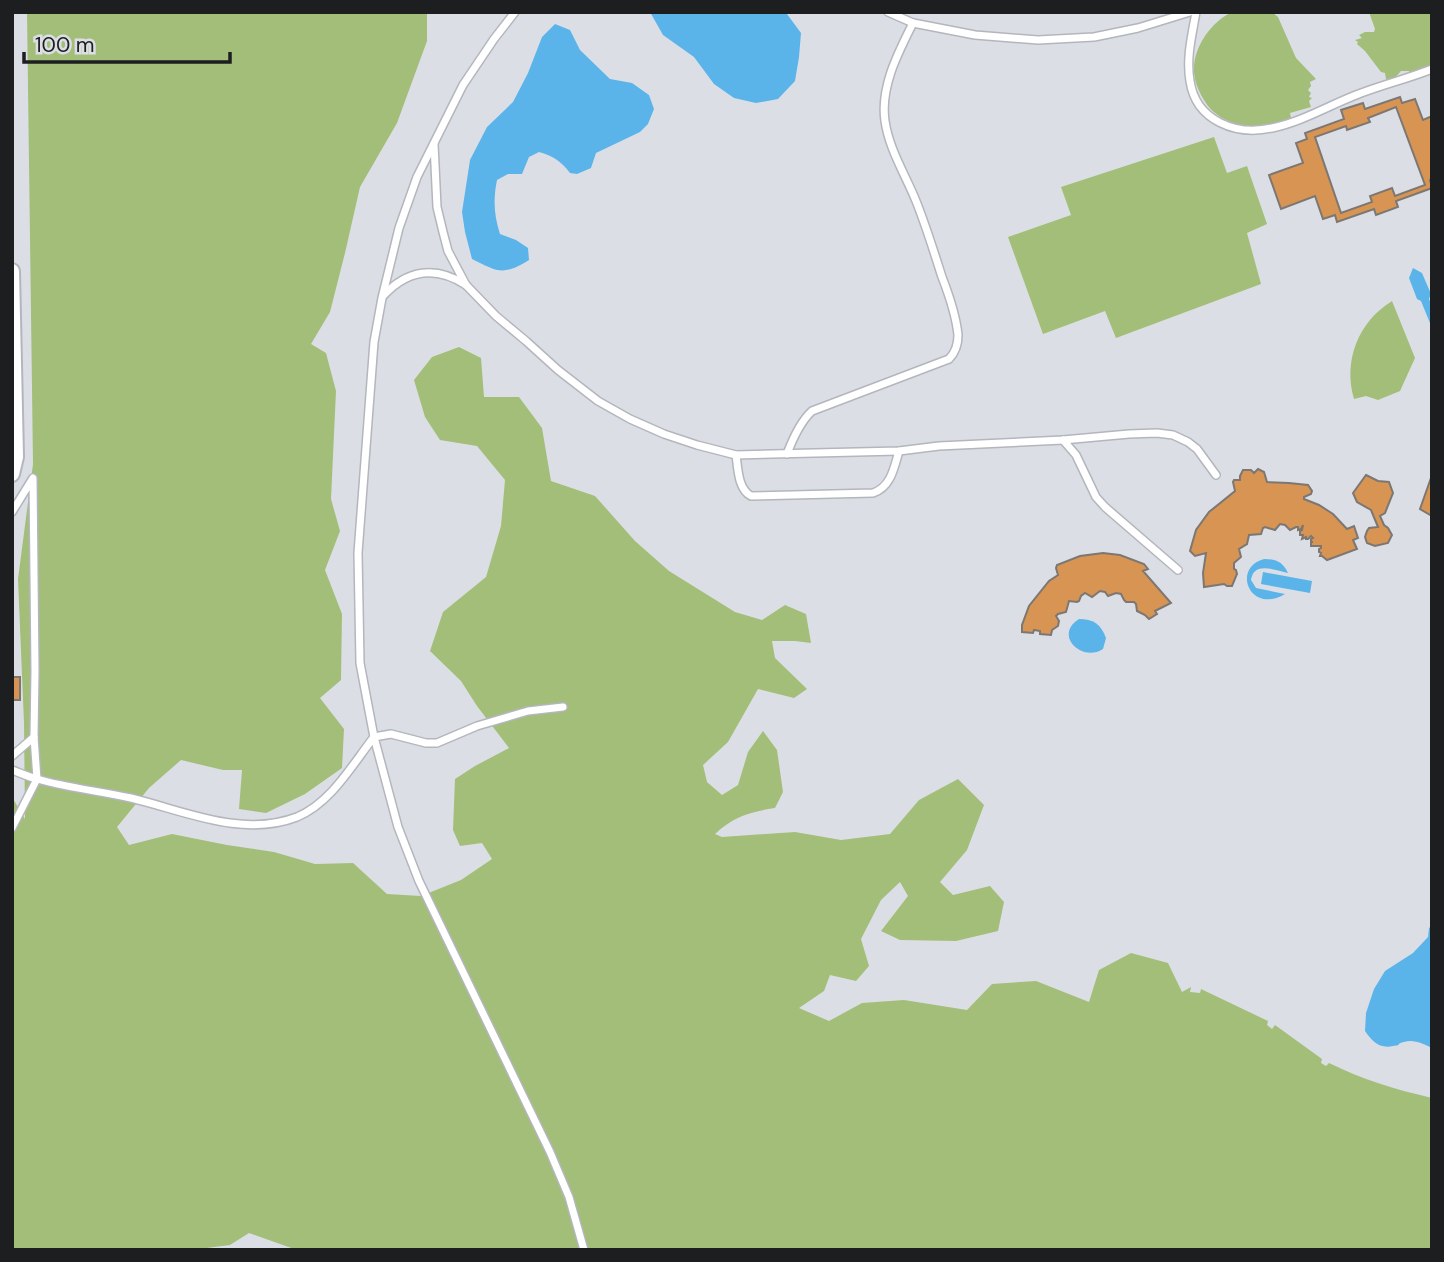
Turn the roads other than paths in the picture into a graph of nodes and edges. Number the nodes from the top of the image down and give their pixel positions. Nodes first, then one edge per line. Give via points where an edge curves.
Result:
1 (514, 12) edge
2 (888, 12) edge
3 (1190, 12) edge
4 (1196, 12) edge
5 (913, 23) junction
6 (1432, 69) edge
7 (434, 144) junction
8 (12, 271) edge
9 (466, 285) junction
10 (382, 298) junction
11 (1063, 440) junction
12 (899, 451) junction
13 (787, 454) junction
14 (736, 455) junction
15 (12, 474) edge
16 (1216, 475) dead end
17 (12, 512) edge
18 (1178, 570) dead end
19 (563, 707) dead end
20 (34, 737) junction
21 (373, 737) junction
22 (12, 756) edge
23 (12, 770) edge
24 (37, 779) junction
25 (13, 822) edge
26 (584, 1250) edge

1 - 7 lane via 463,85
2 - 5 lane
3 - 5 lane via 1094,37 1038,40 975,35
4 - 6 lane via 1190,85 1206,113 1232,128 1272,128
5 - 13 lane via 890,79 884,118 950,300 957,348 949,359 812,411
7 - 9 lane via 437,207 449,251
7 - 10 lane via 399,228
8 - 15 street via 16,457
9 - 10 lane via 439,273 416,274 398,282
9 - 14 lane via 598,401 664,434
10 - 21 lane via 374,342 358,553 360,663
11 - 12 lane
11 - 16 lane via 1129,433 1173,435 1197,449
11 - 18 lane via 1105,507
12 - 13 lane
12 - 14 lane via 892,474 877,492 805,495 748,495
13 - 14 lane
17 - 20 lane via 33,478
19 - 21 lane via 528,711 437,743 391,734
20 - 22 lane
20 - 24 lane
21 - 24 lane via 334,790 317,805 299,816 268,824 226,824
21 - 26 lane via 398,827 419,881 550,1152
23 - 24 lane
24 - 25 lane

